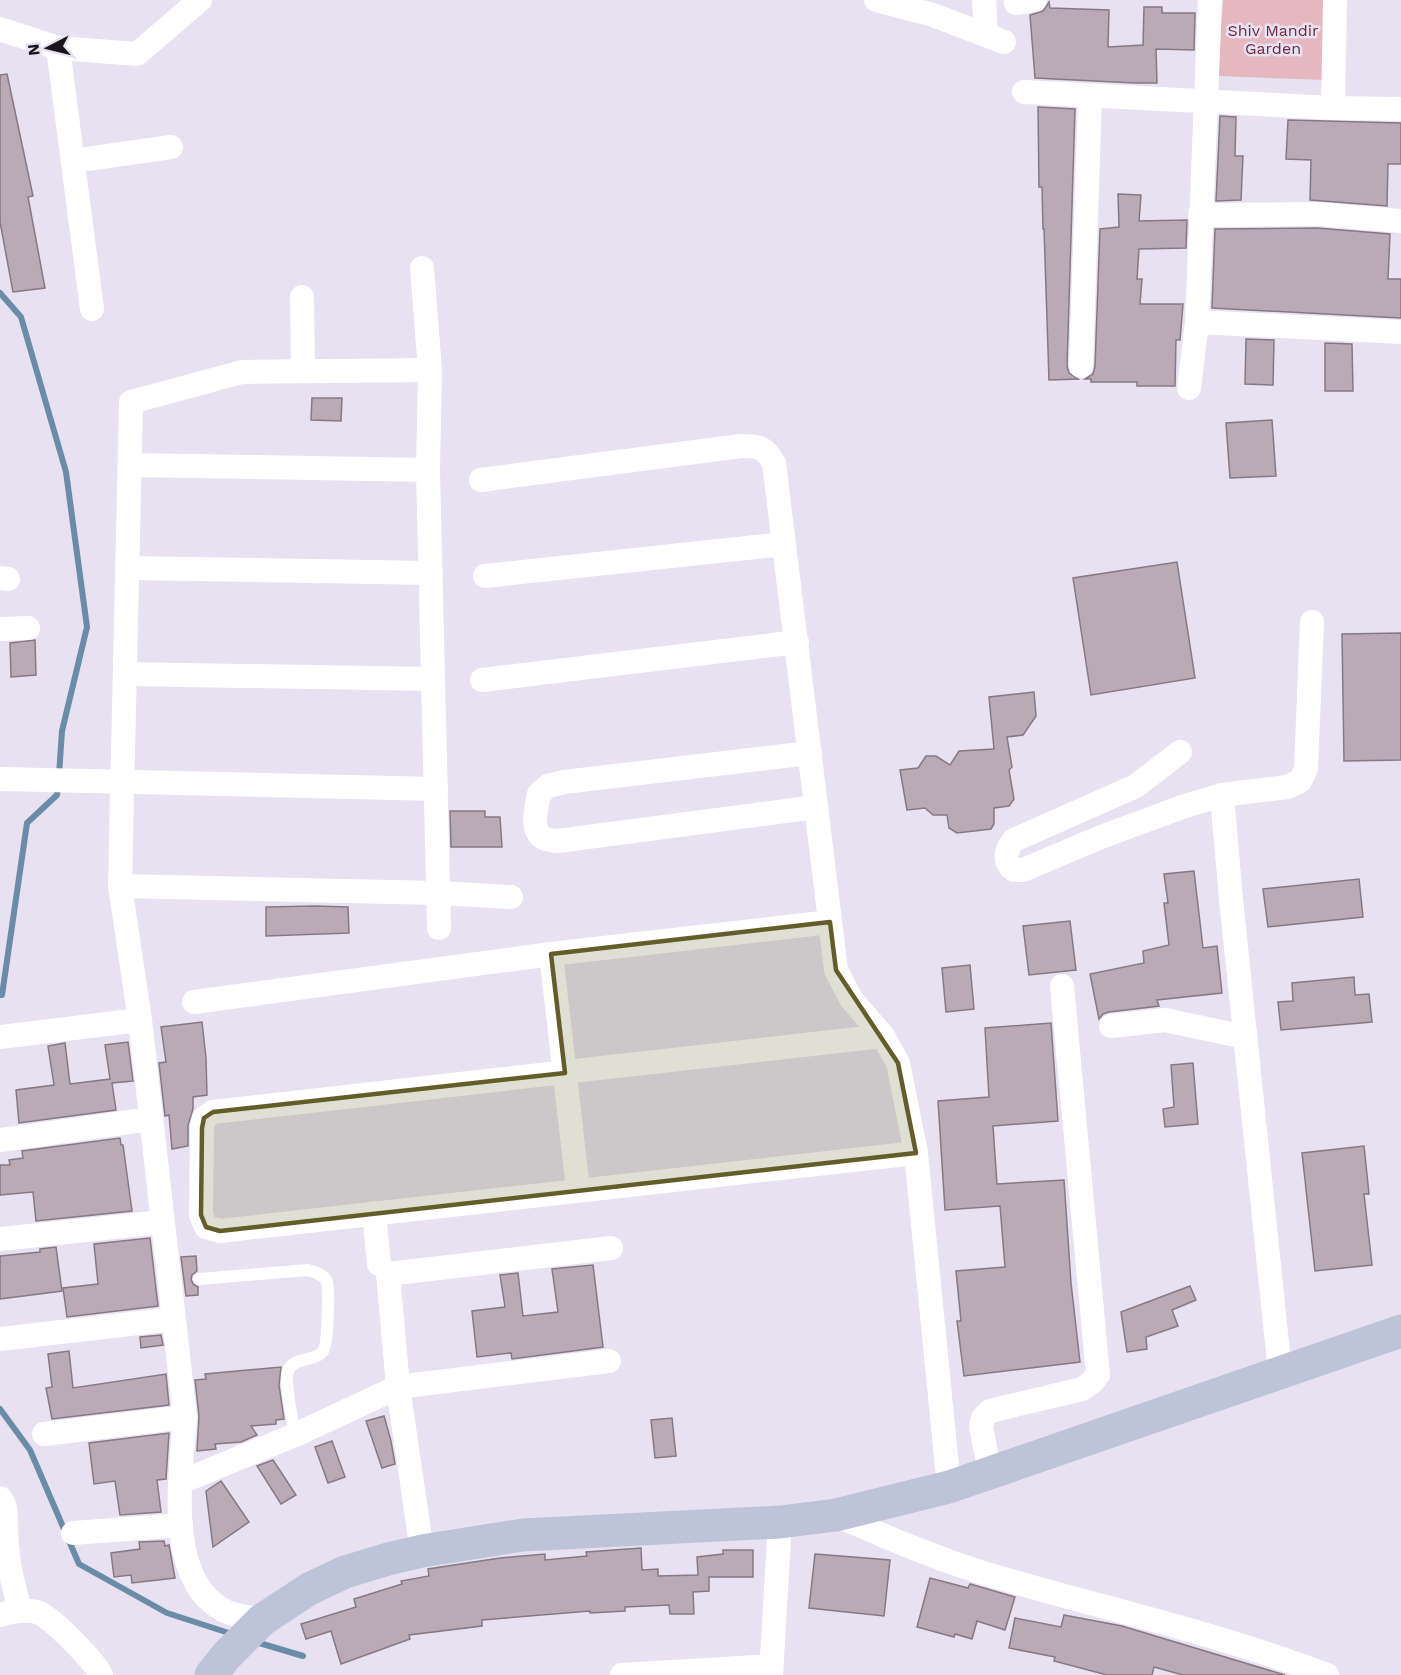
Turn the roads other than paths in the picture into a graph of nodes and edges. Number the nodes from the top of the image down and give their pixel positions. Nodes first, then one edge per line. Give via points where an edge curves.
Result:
1 (200, 0) edge
2 (876, 0) edge
3 (984, 0) edge
4 (1210, 0) edge
5 (1335, 0) edge
6 (0, 29) edge
7 (58, 48) junction
8 (1024, 92) dead end
9 (1090, 97) junction
10 (1205, 102) junction
11 (1333, 108) junction
12 (1401, 110) edge
13 (171, 147) dead end
14 (73, 161) junction
15 (1200, 215) junction
16 (1401, 221) edge
17 (422, 268) dead end
18 (302, 297) dead end
19 (92, 309) dead end
20 (1197, 322) junction
21 (1401, 332) edge
22 (1081, 366) dead end
23 (430, 370) junction
24 (303, 371) junction
25 (1189, 388) dead end
26 (130, 465) junction
27 (428, 470) junction
28 (481, 480) dead end
29 (784, 544) junction
30 (127, 568) junction
31 (431, 573) junction
32 (485, 576) dead end
33 (1312, 622) dead end
34 (28, 628) dead end
35 (0, 629) edge
36 (796, 642) junction
37 (125, 674) junction
38 (433, 679) junction
39 (482, 680) dead end
40 (1180, 752) dead end
41 (810, 753) junction
42 (0, 779) edge
43 (122, 783) junction
44 (436, 789) junction
45 (1222, 795) junction
46 (816, 807) junction
47 (120, 886) junction
48 (438, 893) junction
49 (511, 897) dead end
50 (830, 922) junction
51 (439, 928) dead end
52 (551, 954) junction
53 (1062, 986) dead end
54 (194, 1002) dead end
55 (140, 1020) junction
56 (1111, 1026) dead end
57 (884, 1036) junction
58 (0, 1037) edge
59 (1245, 1037) junction
60 (565, 1072) junction
61 (151, 1119) junction
62 (0, 1140) edge
63 (916, 1153) junction
64 (578, 1189) junction
65 (374, 1213) junction
66 (162, 1222) junction
67 (0, 1239) edge
68 (611, 1248) dead end
69 (379, 1264) dead end
70 (199, 1279) dead end
71 (173, 1318) junction
72 (1401, 1331) edge
73 (0, 1339) edge
74 (609, 1361) dead end
75 (1280, 1372) junction
76 (398, 1387) junction
77 (185, 1417) junction
78 (44, 1434) dead end
79 (295, 1435) junction
80 (990, 1473) junction
81 (181, 1482) junction
82 (949, 1487) junction
83 (0, 1498) edge
84 (836, 1515) junction
85 (780, 1522) junction
86 (181, 1525) junction
87 (73, 1533) dead end
88 (422, 1551) junction
89 (10, 1612) edge
90 (257, 1626) junction
91 (219, 1665) edge
92 (771, 1671) edge
93 (101, 1675) edge
94 (622, 1675) edge
95 (1328, 1675) edge

1 - 7 street via 137,54
2 - 3 street via 933,15 995,38
4 - 10 street
5 - 11 street
6 - 7 street
7 - 14 street
8 - 9 street
9 - 10 street
9 - 22 street
10 - 11 street
10 - 15 street
11 - 12 street
13 - 14 street
14 - 19 street
15 - 16 street via 1318,214
15 - 20 street
17 - 23 street
18 - 24 street
20 - 21 street
20 - 25 street
23 - 24 street
23 - 27 street
24 - 26 street via 242,372 131,402
26 - 27 street
26 - 30 street
27 - 31 street
28 - 29 street via 755,446 767,451 774,463
29 - 32 street
29 - 36 street
30 - 31 street
30 - 37 street
31 - 38 street
33 - 45 street via 1306,769 1300,781 1287,787
34 - 35 street
36 - 39 street
36 - 41 street
37 - 38 street
37 - 43 street
38 - 44 street
40 - 45 street via 1136,786 1014,840 1007,848 1008,866 1023,870 1101,837
41 - 46 street
41 - 46 street via 548,786 539,794 536,824 542,837 556,841
42 - 43 street
43 - 44 street
43 - 47 street
44 - 48 street
45 - 59 street
46 - 50 street
47 - 48 street
47 - 55 street
48 - 49 street
48 - 51 street
50 - 52 street
50 - 57 street via 836,970 851,999
52 - 54 street
52 - 60 street
53 - 80 street via 1098,1374 1082,1389 990,1411 981,1427
55 - 58 street
55 - 61 street
56 - 59 street via 1165,1020
57 - 60 street
57 - 63 street via 898,1063
59 - 75 street
60 - 64 street
60 - 65 street via 213,1112 204,1118 201,1215 206,1227 220,1231
61 - 62 street
61 - 66 street
63 - 64 street
63 - 82 street
64 - 65 street
65 - 69 street
66 - 67 street
66 - 71 street
68 - 76 street via 388,1274
70 - 79 lane via 308,1270 327,1281 324,1350 316,1358 292,1364 288,1370
71 - 73 street
71 - 77 street
72 - 75 street
74 - 76 street
75 - 80 street
76 - 79 street
76 - 88 street
77 - 78 street
77 - 81 street
79 - 81 street
80 - 82 street
81 - 86 street
82 - 84 street
83 - 89 street via 6,1512
84 - 85 street
84 - 95 street via 987,1574 1202,1634
85 - 88 street via 524,1535
85 - 92 street
86 - 87 street
86 - 90 street via 185,1562 199,1590 223,1610
88 - 90 street via 345,1572 309,1589
89 - 93 street via 40,1613 81,1648
90 - 91 street
92 - 94 street

